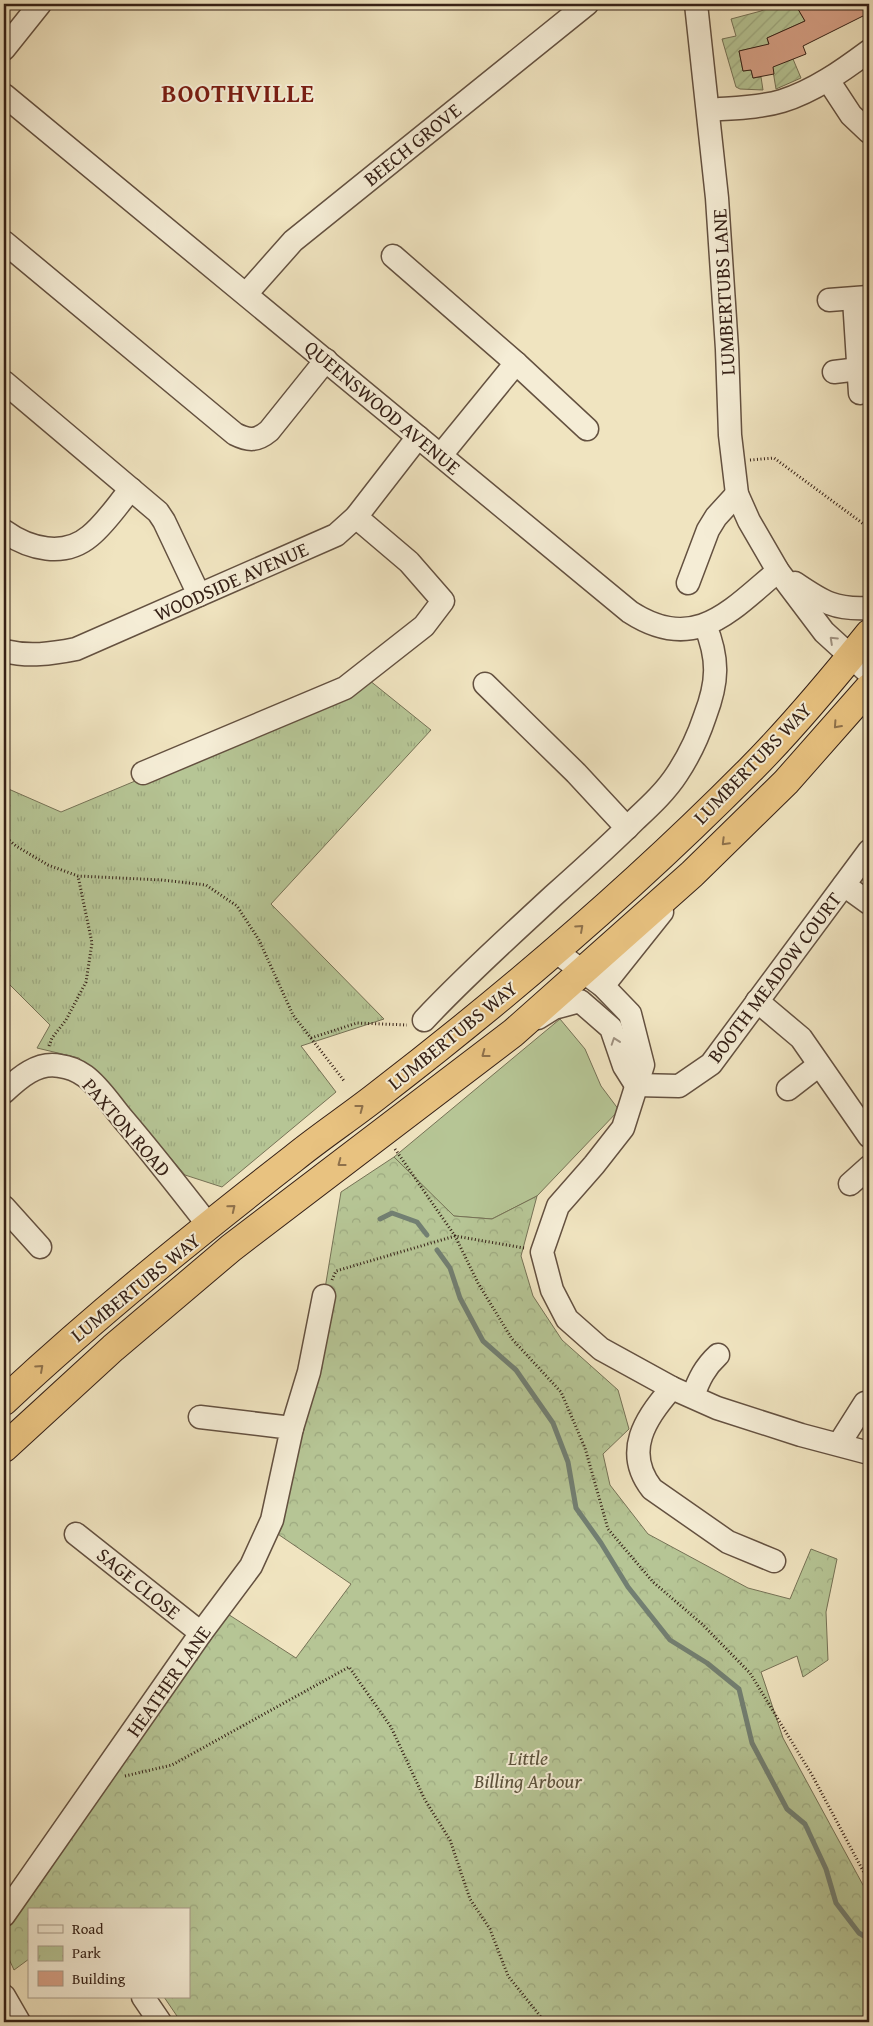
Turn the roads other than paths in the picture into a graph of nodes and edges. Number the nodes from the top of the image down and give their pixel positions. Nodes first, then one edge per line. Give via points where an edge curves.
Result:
1 (40, 4) edge
2 (588, 4) edge
3 (696, 4) edge
4 (4, 49) edge
5 (869, 51) edge
6 (828, 80) junction
7 (4, 95) edge
8 (708, 110) junction
9 (869, 132) edge
10 (4, 242) edge
11 (393, 256) dead end
12 (246, 294) junction
13 (862, 298) edge
14 (829, 300) dead end
15 (326, 360) junction
16 (516, 363) junction
17 (859, 369) junction
18 (834, 372) dead end
19 (4, 382) edge
20 (860, 392) dead end
21 (587, 429) dead end
22 (418, 437) junction
23 (441, 455) junction
24 (131, 489) junction
25 (737, 494) junction
26 (356, 517) junction
27 (4, 531) edge
28 (778, 571) junction
29 (688, 583) dead end
30 (199, 595) junction
31 (869, 608) edge
32 (704, 625) junction
33 (869, 634) edge
34 (4, 651) edge
35 (860, 665) edge
36 (485, 684) dead end
37 (869, 688) edge
38 (143, 772) dead end
39 (627, 828) junction
40 (869, 851) edge
41 (844, 885) junction
42 (869, 903) edge
43 (555, 951) junction
44 (594, 978) junction
45 (757, 1001) junction
46 (424, 1020) road end
47 (513, 1033) junction
48 (819, 1064) junction
49 (7, 1084) edge
50 (636, 1085) junction
51 (788, 1089) dead end
52 (869, 1136) edge
53 (869, 1167) edge
54 (850, 1184) dead end
55 (4, 1207) edge
56 (210, 1226) junction
57 (40, 1247) dead end
58 (324, 1296) road end
59 (718, 1355) dead end
60 (682, 1392) junction
61 (4, 1401) edge
62 (865, 1403) dead end
63 (200, 1417) dead end
64 (292, 1428) junction
65 (839, 1444) junction
66 (4, 1448) edge
67 (869, 1453) edge
68 (76, 1534) dead end
69 (774, 1560) dead end
70 (201, 1633) junction
71 (4, 1915) edge
72 (4, 1996) edge
73 (144, 1998) edge
74 (19, 2022) edge
75 (160, 2022) edge

1 - 4 street
2 - 12 street, BEECH GROVE via 293,240
3 - 8 street, LUMBERTUBS LANE
5 - 6 street
6 - 8 street via 780,102
6 - 9 street via 852,115
7 - 12 street, QUEENSWOOD AVENUE
8 - 25 street, LUMBERTUBS LANE via 722,263 732,462
10 - 15 street via 245,439 261,438 269,432
11 - 16 street
12 - 15 street, QUEENSWOOD AVENUE
13 - 14 street
13 - 17 street
15 - 22 street, QUEENSWOOD AVENUE
16 - 21 street
16 - 23 street
17 - 18 street
17 - 20 street
19 - 24 street
22 - 23 street, QUEENSWOOD AVENUE
22 - 26 street, WOODSIDE AVENUE
23 - 32 street, QUEENSWOOD AVENUE via 630,612 669,629
24 - 27 street via 90,536 66,548 42,549
24 - 30 street via 164,521
25 - 28 street, LUMBERTUBS LANE via 748,521
25 - 29 street via 708,530
26 - 30 street, WOODSIDE AVENUE via 336,535
26 - 38 street via 409,562 443,601 424,626 345,688
28 - 31 street via 821,601 847,609
28 - 32 street, QUEENSWOOD AVENUE via 728,613
35 -> 28 street, LUMBERTUBS LANE via 824,632
30 - 34 street, WOODSIDE AVENUE via 76,649 46,655
32 - 39 street, LUMBERTUBS WAY via 712,641 716,672 714,690 700,730 677,775 661,796
33 - 35 highway, LUMBERTUBS WAY
43 -> 35 highway, LUMBERTUBS WAY via 669,849
36 - 39 street
37 -> 44 highway, LUMBERTUBS WAY via 786,782 692,874
39 - 46 street, LUMBERTUBS WAY via 461,980
40 - 41 street, BOOTH MEADOW COURT
41 - 42 street
41 - 45 street, BOOTH MEADOW COURT
43 - 44 street
56 -> 43 highway, LUMBERTUBS WAY
44 - 47 highway, LUMBERTUBS WAY
44 - 50 street via 630,1014 643,1065
45 - 48 street via 801,1038
45 - 50 street, BOOTH MEADOW COURT via 711,1064 679,1086
50 -> 47 street via 624,1066 611,1028 580,1001 554,1008
47 -> 66 highway, LUMBERTUBS WAY via 231,1248 113,1348
48 - 51 street
48 - 52 street
49 - 56 street, PAXTON ROAD via 43,1066 60,1066 85,1077
50 - 60 street via 623,1128 558,1206 542,1252 552,1290 567,1319 602,1349
53 - 54 street
55 - 57 street
61 -> 56 highway, LUMBERTUBS WAY via 78,1333
58 - 64 street, HEATHER LANE via 309,1372
59 - 60 street
60 - 65 street via 717,1408
60 - 69 street via 661,1401 643,1432 637,1461 644,1479 652,1489 728,1542
62 - 65 street
63 - 64 street
64 - 70 street, HEATHER LANE via 272,1520 251,1566
65 - 67 street
68 - 70 street, SAGE CLOSE
70 - 71 street, HEATHER LANE
72 - 74 street
73 - 75 street

